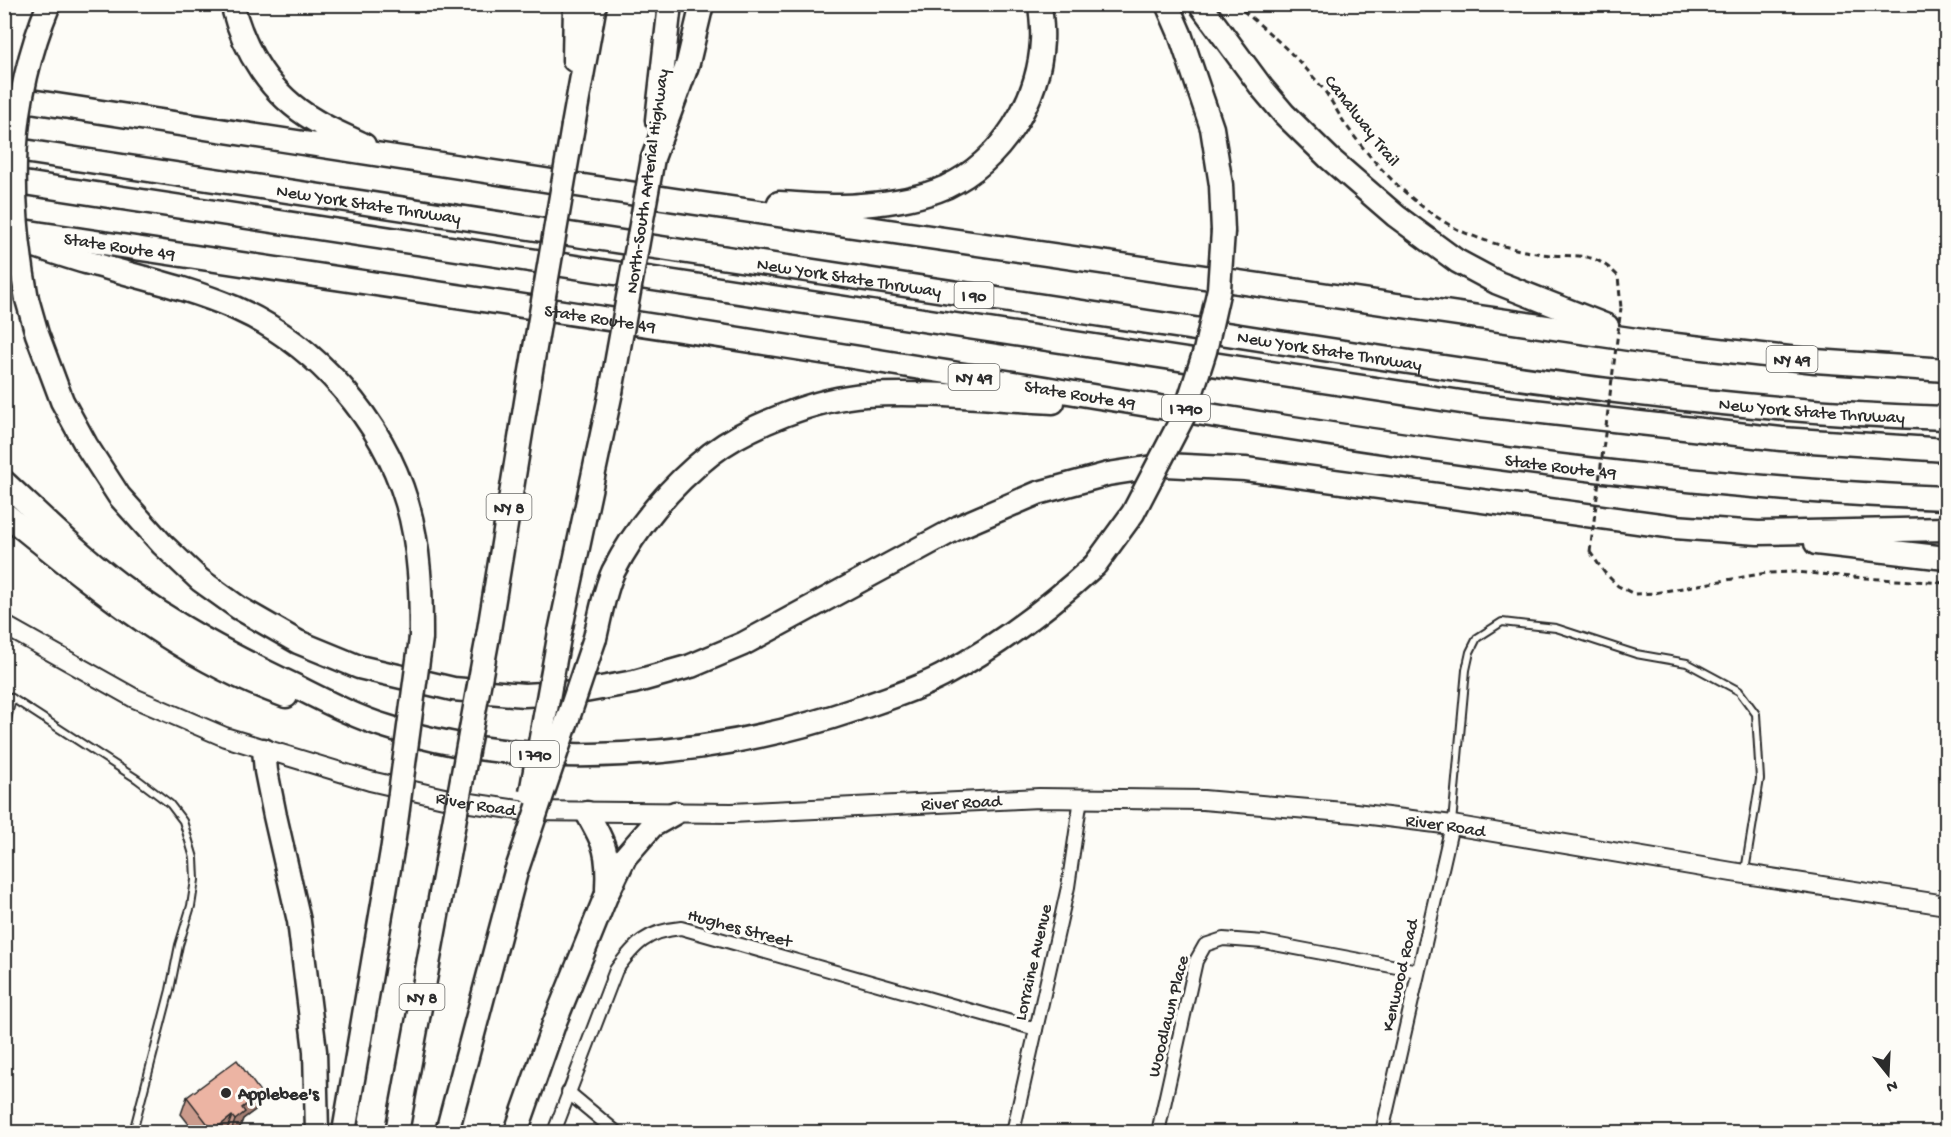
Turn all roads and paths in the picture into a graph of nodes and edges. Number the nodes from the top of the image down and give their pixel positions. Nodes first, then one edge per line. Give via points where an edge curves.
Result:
1 (49, 4) edge
2 (232, 4) edge
3 (574, 4) edge
4 (595, 4) edge
5 (670, 4) edge
6 (702, 4) edge
7 (1040, 4) edge
8 (1167, 4) edge
9 (1200, 4) edge
10 (1235, 4) edge
11 (4, 97) edge
12 (573, 126) junction
13 (4, 148) edge
14 (384, 156) junction
15 (653, 158) junction
16 (4, 180) edge
17 (675, 200) junction
18 (4, 228) edge
19 (4, 236) edge
20 (1650, 342) junction
21 (1943, 369) edge
22 (1147, 405) junction
23 (1947, 418) edge
24 (1947, 450) edge
25 (4, 482) edge
26 (1947, 498) edge
27 (4, 513) edge
28 (1947, 529) edge
29 (1758, 533) junction
30 (1947, 558) edge
31 (1947, 582) edge
32 (4, 625) edge
33 (4, 695) edge
34 (12, 698) junction
35 (386, 727) junction
36 (4, 733) edge
37 (264, 750) junction
38 (1081, 798) junction
39 (587, 813) junction
40 (675, 813) junction
41 (1452, 825) junction
42 (516, 872) junction
43 (1745, 874) junction
44 (606, 896) junction
45 (1947, 905) edge
46 (1418, 971) junction
47 (1036, 1029) junction
48 (568, 1092) junction
49 (133, 1132) edge
50 (317, 1132) edge
51 (344, 1132) edge
52 (397, 1132) edge
53 (447, 1132) edge
54 (516, 1132) edge
55 (554, 1132) edge
56 (616, 1132) edge
57 (1013, 1132) edge
58 (1158, 1132) edge
59 (1382, 1132) edge

1 - 29 highway, bridge via 24,85 14,161 17,248 27,299 62,401 119,496 200,580 298,642 359,667 453,689 524,695 579,692 634,682 691,666 743,644 959,526 1038,493 1108,474 1166,465 1245,469 1675,527
2 - 14 highway via 251,56 276,91 312,120
3 - 12 highway
4 - 12 highway, NY 8
5 - 15 highway, North-South Arterial Highway
6 - 15 highway via 688,63
7 - 17 highway via 1041,51 1019,119 1001,144 946,187 906,199 860,206
8 - 35 highway, I 790, bridge via 1212,128 1221,185 1219,289 1206,351 1185,413 1133,513 1095,565 1029,621 983,653 904,693 819,722 731,742 661,752 577,754 519,754 459,746
9 - 20 highway via 1284,114 1396,216 1457,261 1498,283
10 - 31 path, Canalway Trail, bridge via 1296,58 1380,168 1432,214 1490,242 1544,254 1596,259 1618,276 1621,308 1590,552 1618,586 1634,594 1654,593 1766,573 1796,572
11 - 14 highway, NY 49
12 - 52 highway, NY 8, bridge via 488,636
13 - 23 highway, New York State Thruway / I 90 via 1437,368 1747,406
14 - 17 highway, NY 49
15 - 42 highway, North-South Arterial Highway, bridge
16 - 24 highway, New York State Thruway / I 90 via 1481,405 1781,439
17 - 20 highway, NY 49
18 - 22 highway, State Route 49 / NY 49
19 - 51 highway, bridge via 183,288 261,321 300,348 360,410 384,446 407,503 418,554 421,638 393,845
20 - 21 highway, NY 49 via 1815,361
22 - 26 highway, State Route 49 / NY 49 via 1432,450 1737,485
22 - 42 highway, bridge via 866,395 797,410 711,454 661,500 633,537 612,575 595,638
25 - 35 highway, I 790 via 119,584 193,634 324,701
27 - 35 highway via 137,619 191,653 253,684
28 - 29 highway
29 - 30 highway
32 - 37 main road, River Road via 135,698
33 - 34 lane
34 - 36 lane
34 - 49 lane via 170,804 183,821 194,858 191,906
37 - 39 main road, River Road via 457,801 525,811
37 - 50 highway via 299,921 315,1051
38 - 40 main road, River Road
38 - 41 main road, River Road via 1203,800
38 - 47 street, Lorraine Avenue via 1068,887
39 - 40 main road, River Road
39 - 44 highway via 603,840 608,866
40 - 44 highway via 652,826 625,857
41 - 43 main road, River Road
41 - 43 lane via 1466,670 1477,638 1502,622 1556,628 1635,654 1687,663 1739,691 1756,714 1760,779
41 - 46 street, Kenwood Road
42 - 53 highway
43 - 45 main road, River Road
44 - 54 highway
46 - 58 street, Woodlawn Place via 1264,942 1223,939 1205,945 1196,961
46 - 59 street, Kenwood Road
47 - 48 street, Hughes Street via 681,928 665,930 646,937 630,950 616,970
47 - 57 street, Lorraine Avenue
48 - 55 street, Hughes Street
48 - 56 street

